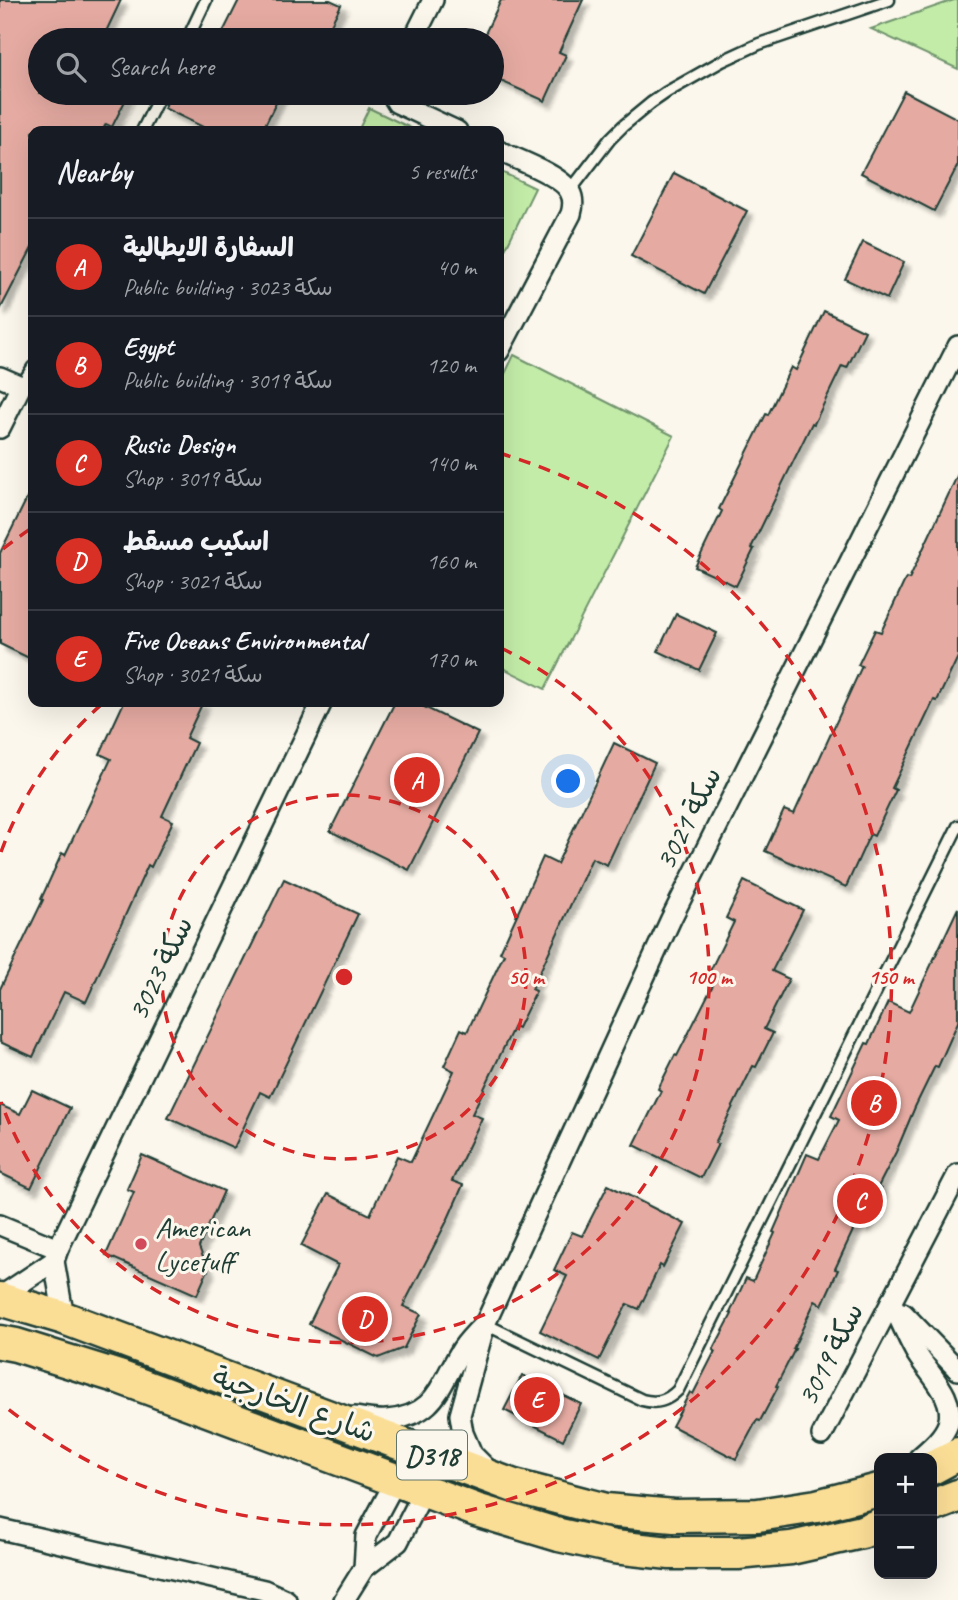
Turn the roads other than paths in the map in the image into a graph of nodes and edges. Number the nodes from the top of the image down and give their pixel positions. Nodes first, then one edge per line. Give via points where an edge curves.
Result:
1 (206, 0) edge
2 (433, 0) edge
3 (890, 0) edge
4 (193, 28) edge
5 (419, 28) edge
6 (155, 105) edge
7 (401, 105) edge
8 (144, 126) edge
9 (446, 126) edge
10 (504, 153) edge
11 (570, 191) junction
12 (504, 341) edge
13 (958, 346) edge
14 (28, 375) edge
15 (0, 377) edge
16 (21, 386) junction
17 (0, 428) edge
18 (319, 707) edge
19 (958, 825) edge
20 (958, 1174) edge
21 (951, 1206) edge
22 (0, 1225) edge
23 (56, 1255) junction
24 (0, 1298) edge
25 (891, 1301) junction
26 (64, 1318) junction
27 (485, 1324) junction
28 (0, 1342) edge
29 (958, 1370) edge
30 (320, 1415) junction
31 (822, 1435) dead end
32 (924, 1453) edge
33 (958, 1454) edge
34 (937, 1465) edge
35 (498, 1480) junction
36 (410, 1486) junction
37 (874, 1491) edge
38 (958, 1496) edge
39 (937, 1504) edge
40 (874, 1527) edge
41 (0, 1529) edge
42 (364, 1568) junction
43 (286, 1600) edge
44 (344, 1600) edge

1 - 4 lane
2 - 5 street
3 - 11 lane via 758,44 667,92 623,126
6 - 8 lane
7 - 9 street
10 - 11 street via 552,176
11 - 12 street via 571,214
13 - 27 street, سكة 3021 via 671,919
14 - 16 lane
15 - 16 street
16 - 17 street
18 - 23 street, سكة 3023
19 - 27 lane via 678,1390 658,1402 642,1399
20 - 21 street, سكة 3019
21 - 25 street, سكة 3019
22 - 23 street
23 - 24 street
23 - 26 street
24 - 26 main road, شارع الخارجية / D318
25 - 29 street, سكة 3019
25 - 31 street, سكة 3019
25 - 32 street, سكة 3019 via 950,1410 948,1425
26 - 30 main road, شارع الخارجية / D318
27 - 30 street, سكة 3021 via 464,1346 439,1393 412,1414 386,1420
27 - 35 street, سكة 3021 via 460,1415 472,1454
28 - 36 main road, شارع الخارجية / D318 via 119,1377
30 - 35 main road, شارع الخارجية / D318
33 - 34 main road
35 - 37 main road, شارع الخارجية / D318 via 606,1510 674,1516 758,1516
36 - 40 main road, شارع الخارجية / D318 via 559,1535 670,1553 790,1548
36 - 42 street via 366,1536
36 - 42 street via 398,1542
38 - 39 main road
41 - 43 street via 264,1590
42 - 44 street

